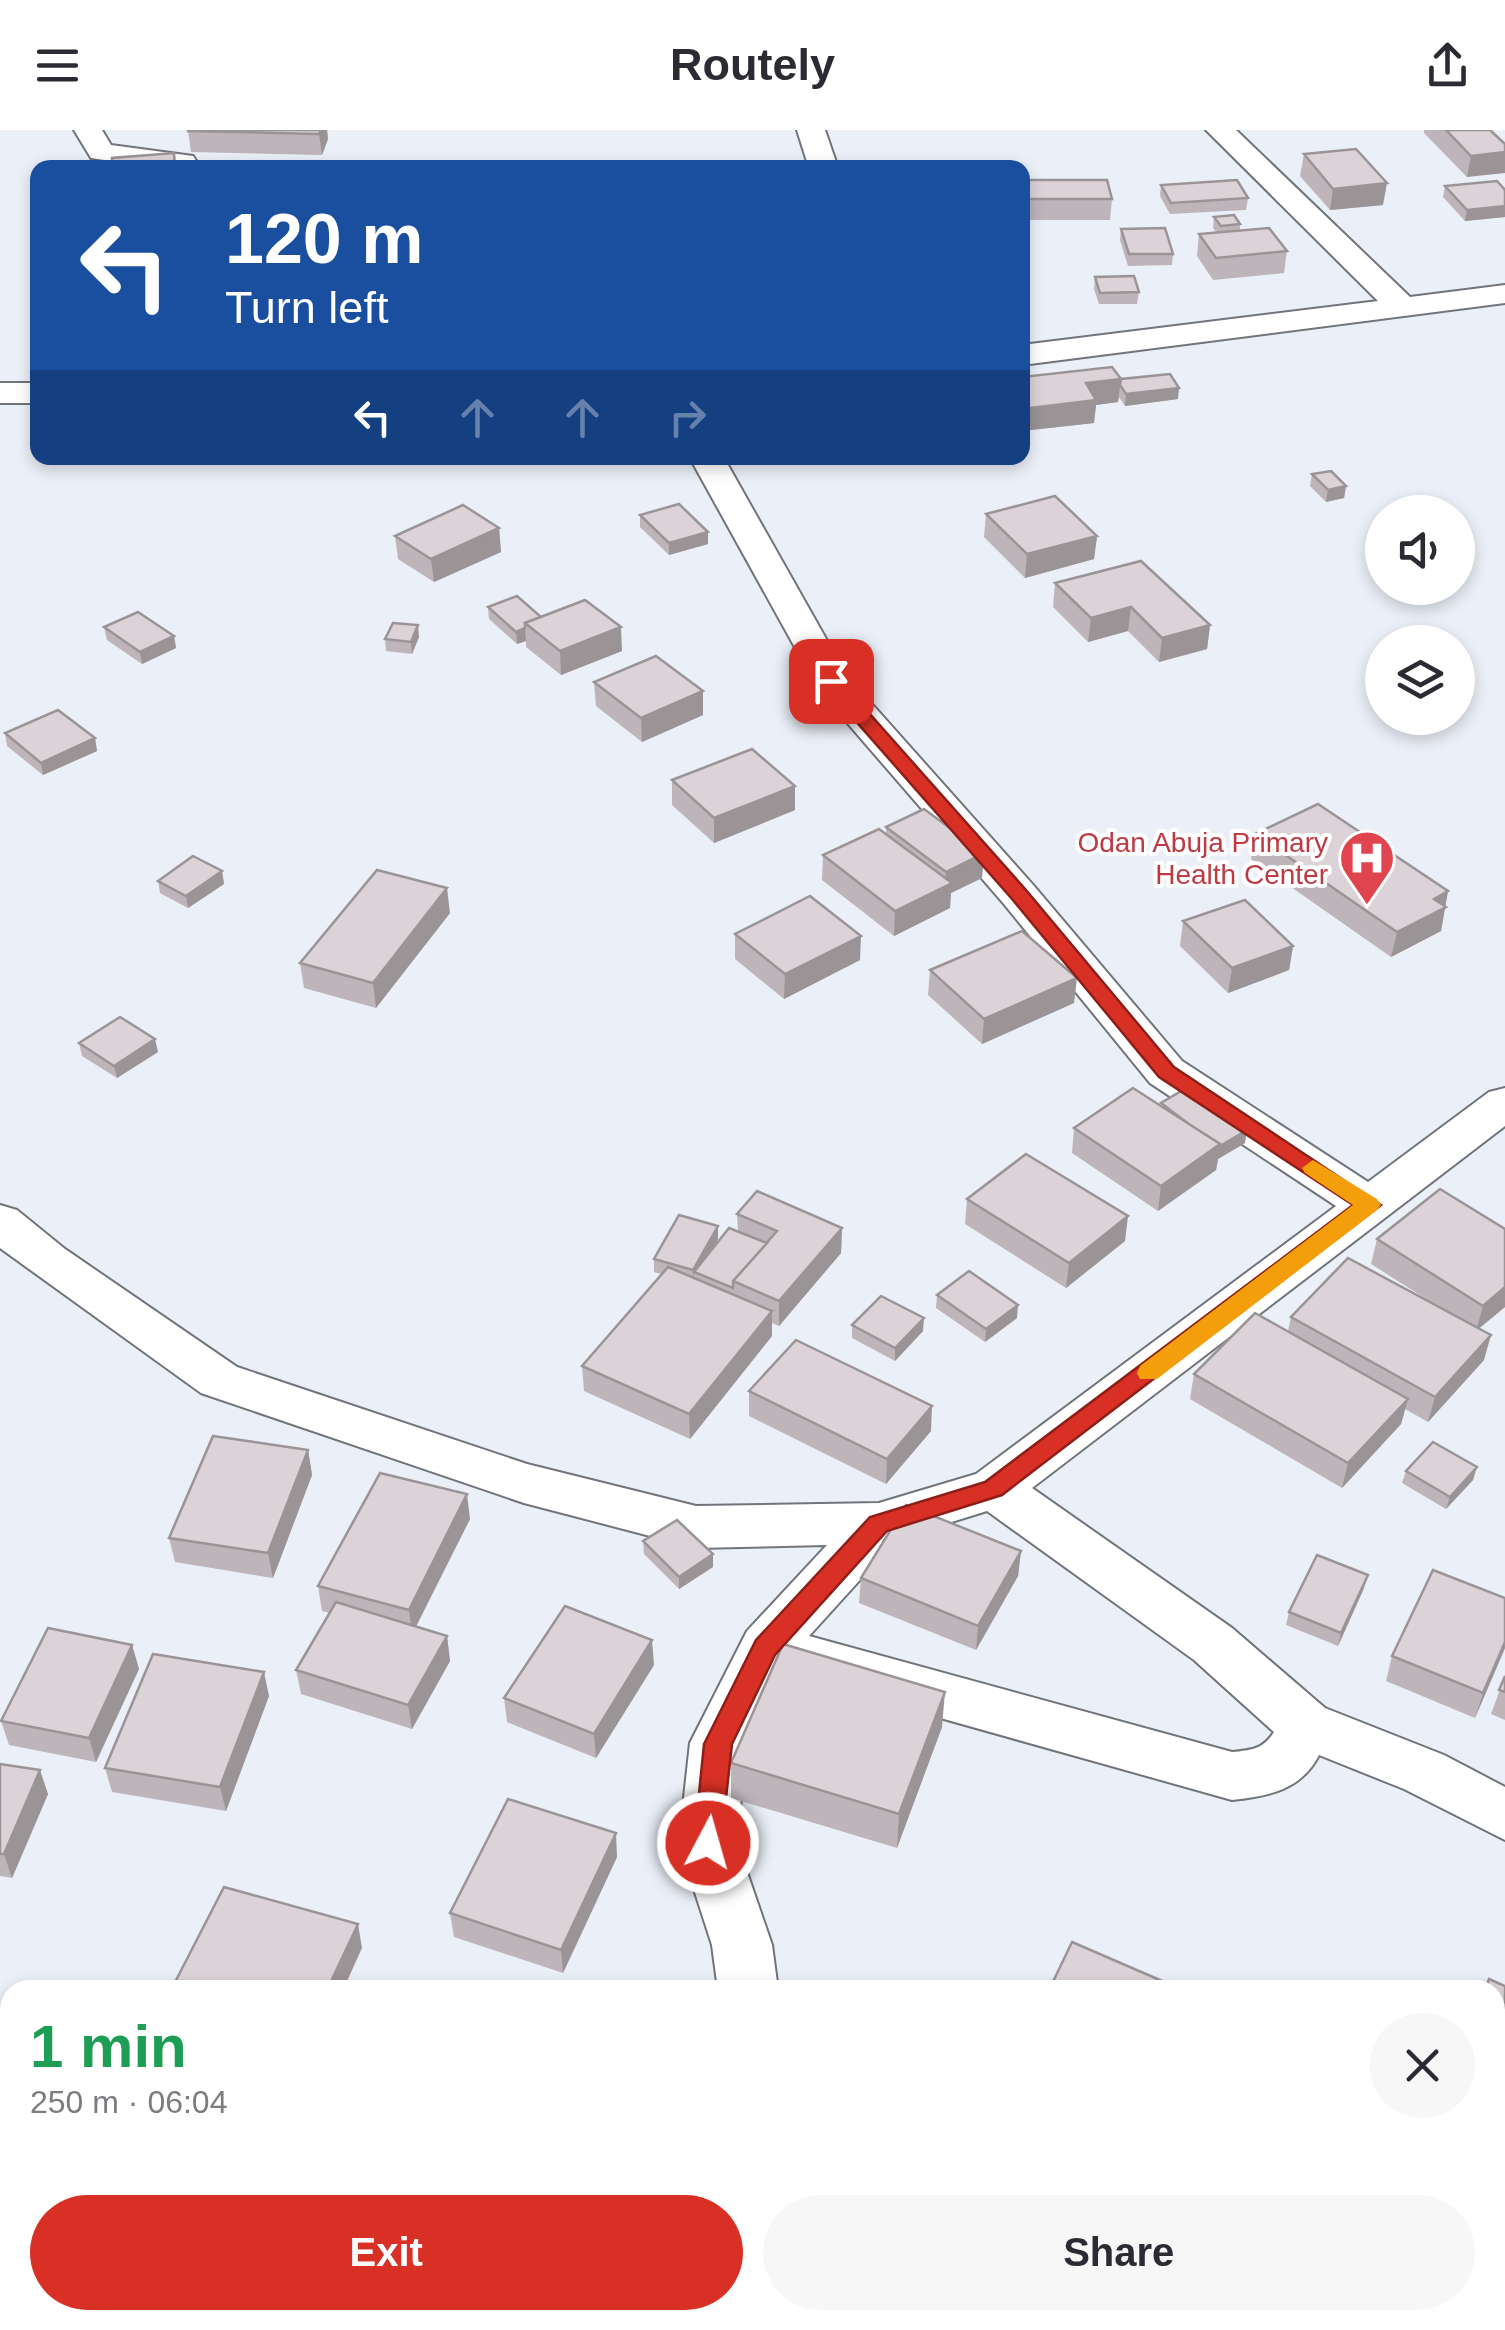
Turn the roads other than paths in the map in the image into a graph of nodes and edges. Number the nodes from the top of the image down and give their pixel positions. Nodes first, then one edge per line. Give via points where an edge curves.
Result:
1 (88, 130) edge
2 (810, 130) edge
3 (1220, 130) edge
4 (167, 160) edge
5 (821, 160) edge
6 (1505, 294) edge
7 (1465, 298) junction
8 (1402, 306) junction
9 (1505, 318) edge
10 (1030, 354) edge
11 (30, 392) edge
12 (0, 393) edge
13 (711, 465) edge
14 (1505, 1103) edge
15 (1380, 1197) junction
16 (1439, 1208) edge
17 (0, 1222) edge
18 (994, 1488) junction
19 (878, 1524) junction
20 (766, 1648) junction
21 (1306, 1725) junction
22 (1505, 1815) edge
23 (747, 1980) edge

1 - 4 street via 101,152
2 - 5 street
3 - 8 street
6 - 7 street
7 - 8 street
7 - 9 street
8 - 10 street
11 - 12 street
13 - 15 street via 831,681 1166,1072
14 - 15 street
15 - 16 street
15 - 18 street
17 - 19 street via 219,1380 524,1483 696,1528
18 - 19 street
18 - 21 street via 1213,1644
19 - 20 street
20 - 21 street via 1232,1776 1269,1772 1291,1760
20 - 23 street via 718,1744 708,1843 742,1945
21 - 22 street via 1424,1772

